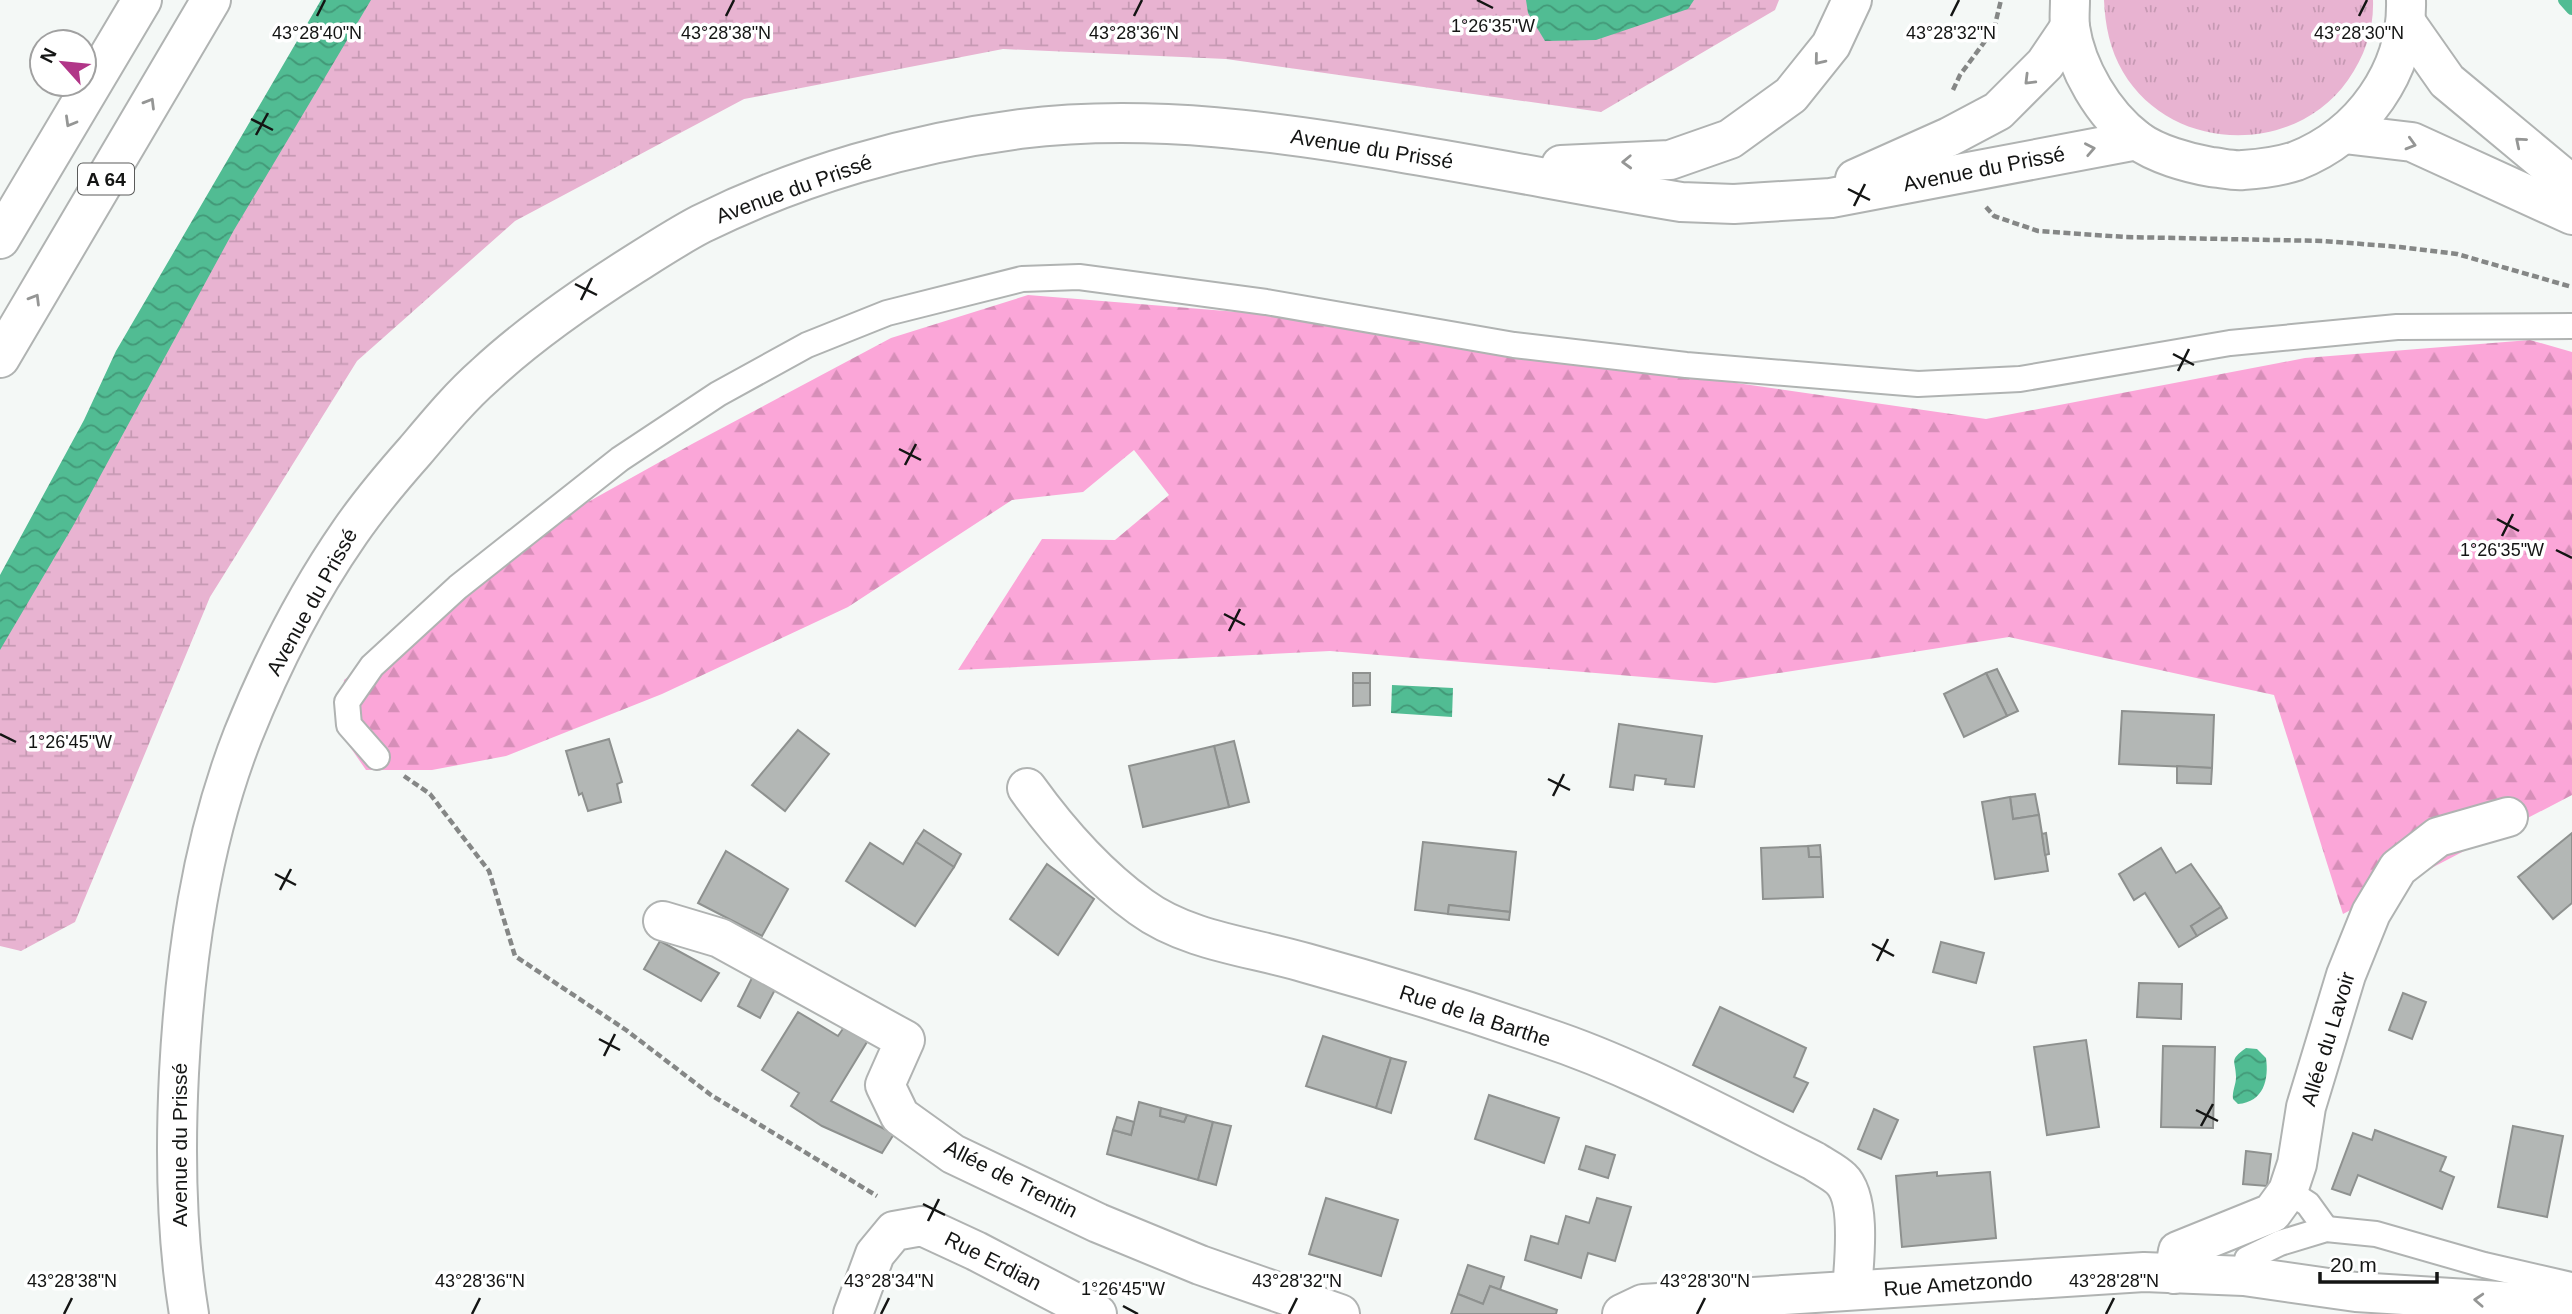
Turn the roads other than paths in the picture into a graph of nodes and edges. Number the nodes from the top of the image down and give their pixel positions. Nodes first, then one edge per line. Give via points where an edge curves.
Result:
1 (142, 0) edge
2 (211, 0) edge
3 (1852, 0) edge
4 (2407, 12) edge
5 (2070, 13) edge
6 (2344, 134) junction
7 (2137, 140) junction
8 (1489, 168) junction
9 (2572, 185) edge
10 (30, 190) junction
11 (1831, 198) junction
12 (2572, 215) edge
13 (0, 223) edge
14 (0, 239) edge
15 (2572, 326) edge
16 (0, 358) edge
17 (377, 757) road end
18 (1027, 788) dead end
19 (2508, 817) dead end
20 (663, 921) dead end
21 (2288, 1191) junction
22 (2326, 1229) junction
23 (2174, 1273) junction
24 (2244, 1276) junction
25 (1852, 1290) junction
26 (2571, 1301) edge
27 (2335, 1302) edge
28 (189, 1314) edge
29 (853, 1314) edge
30 (1097, 1314) edge
31 (1340, 1314) edge
32 (1622, 1314) edge

1 -> 10 main road, A 64
16 -> 2 main road, A 64
3 -> 8 main road via 1831,45 1791,95 1730,139 1670,160
4 - 6 main road via 2395,66 2374,103
9 -> 4 main road via 2447,81
5 - 7 main road via 2082,69 2105,107
5 -> 11 main road, Avenue du Prissé via 2045,64 1998,111 1860,175
6 - 7 main road via 2295,161 2241,171 2186,163
6 -> 12 main road via 2412,142
11 -> 7 main road, Avenue du Prissé
8 - 11 main road, Avenue du Prissé via 1681,202
8 - 28 main road, Avenue du Prissé via 1284,135 1178,125 1021,129 915,148 774,192 698,225 596,288 482,377 349,532 278,658 242,738 220,808 197,903 183,1000 177,1181
10 - 13 main road
10 - 14 main road
15 - 17 lane via 2397,327 2230,343 2020,379 1918,384 1514,345 1266,302 1079,277 1022,279 887,313 807,345 718,394 620,459 458,587 372,666 346,702 349,725
18 - 25 main road, Rue de la Barthe via 1055,826 1110,881 1142,908 1183,930 1307,963 1589,1053 1814,1161 1843,1180 1851,1194
19 - 21 main road, Allée du Lavoir via 2438,837 2398,868 2371,913 2346,975 2306,1107
20 - 31 main road, Allée de Trentin via 720,938 905,1040 886,1086 900,1116 953,1154 1098,1223
21 - 22 lane via 2308,1204
21 - 23 main road, Allée du Lavoir via 2272,1213 2178,1251
22 - 24 lane via 2247,1259
22 - 26 lane via 2376,1234 2571,1285
23 - 24 main road, Rue Ametzondo
23 - 25 main road, Rue Ametzondo
24 - 27 main road, Rue Ametzondo
25 - 32 main road, Rue Ametzondo via 1643,1304
26 -> 27 main road, Rue Ametzondo
29 - 30 main road, Rue Erdian via 875,1254 894,1231 922,1226

